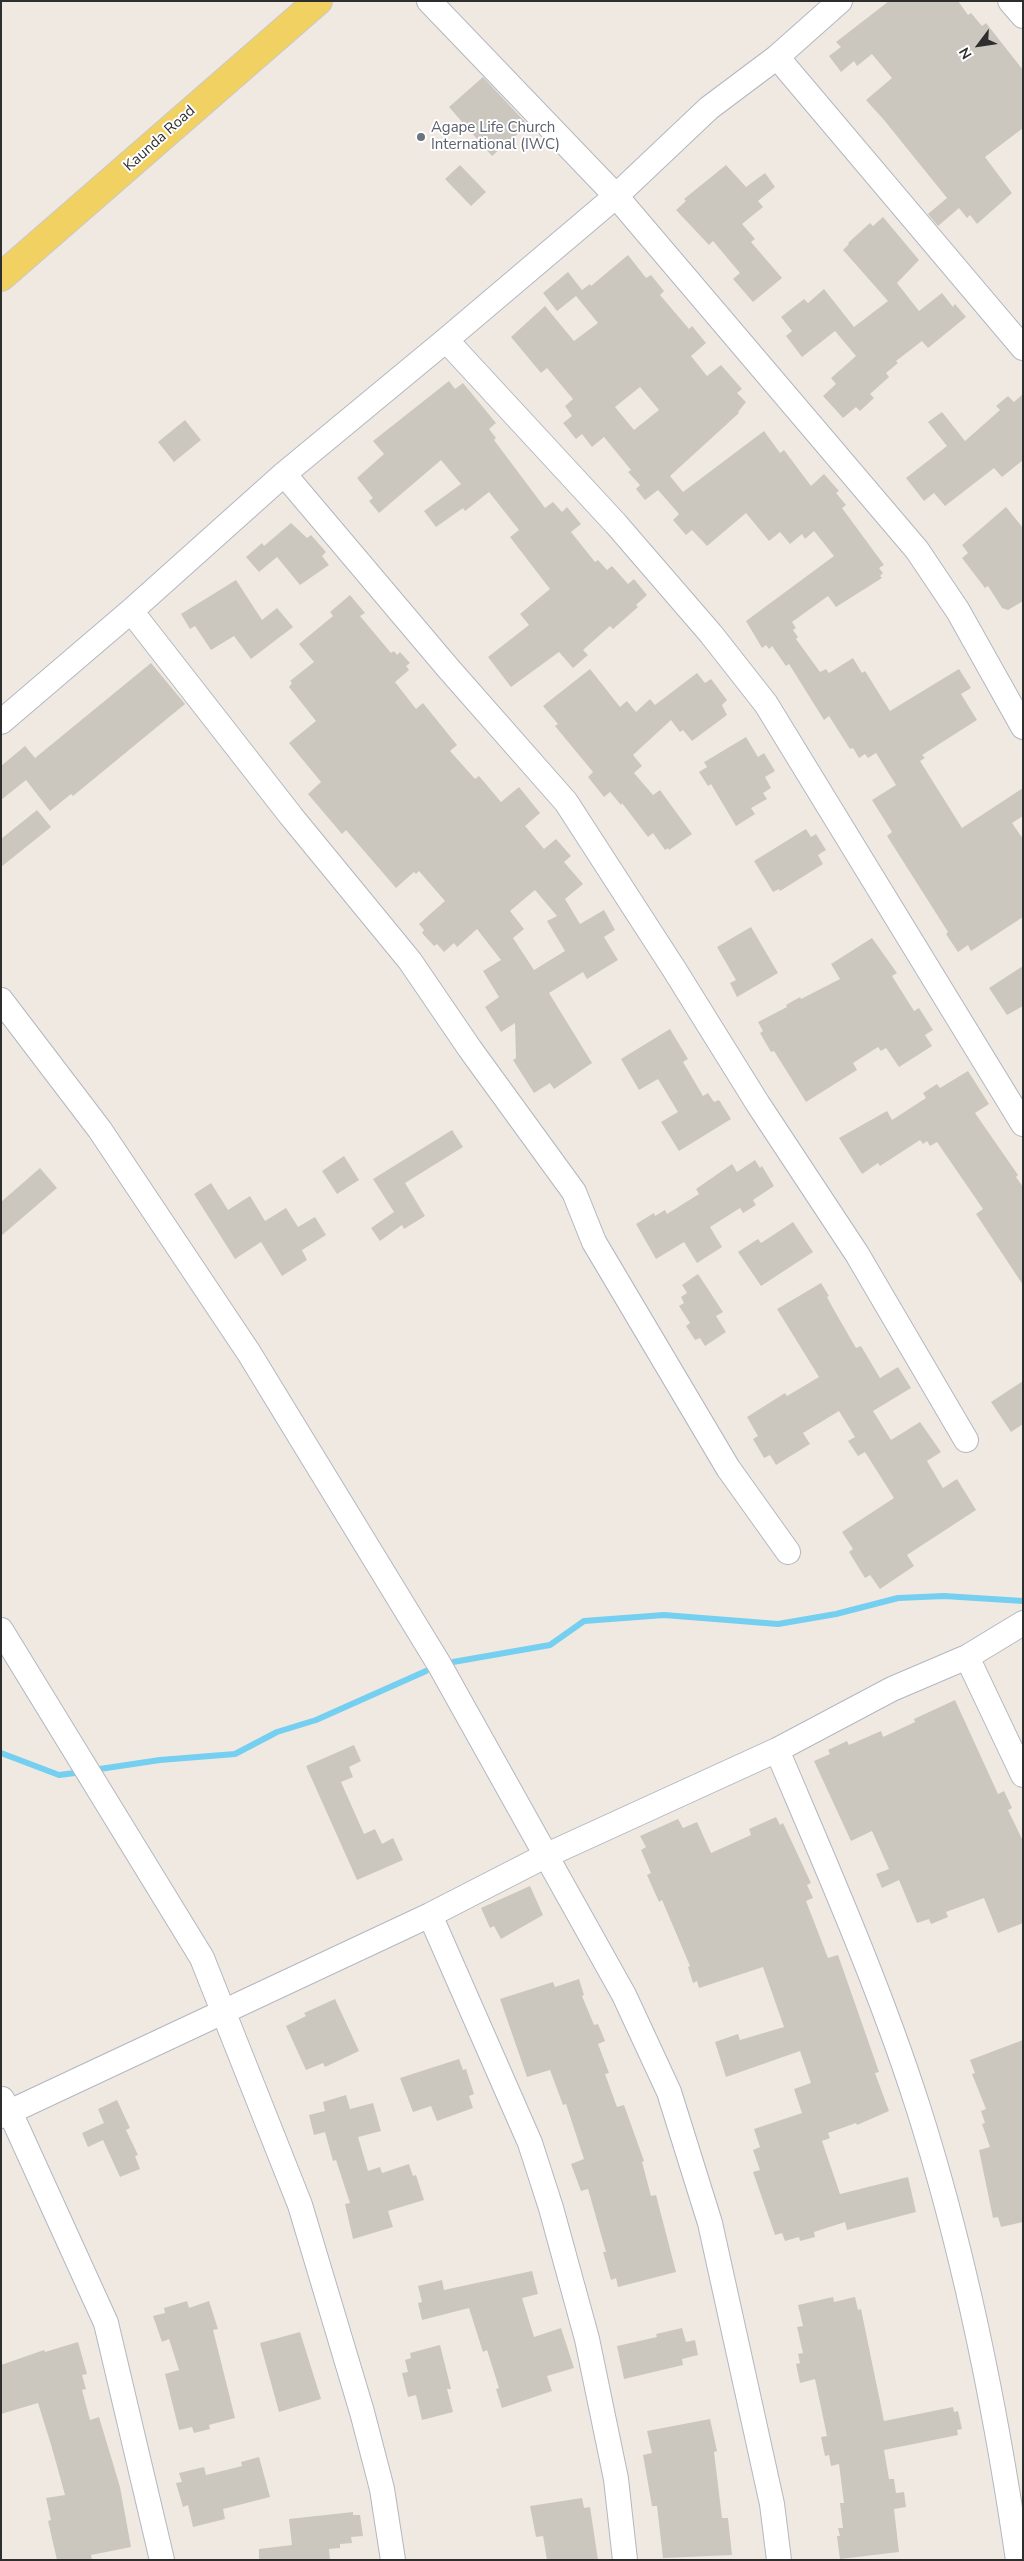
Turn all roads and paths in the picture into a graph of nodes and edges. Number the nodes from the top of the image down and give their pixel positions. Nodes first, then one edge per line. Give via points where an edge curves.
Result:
1 (318, 1) edge
2 (430, 1) edge
3 (840, 1) edge
4 (1010, 1) edge
5 (1023, 16) edge
6 (777, 57) junction
7 (616, 196) junction
8 (1, 277) edge
9 (446, 340) junction
10 (1023, 348) edge
11 (284, 474) junction
12 (131, 611) junction
13 (1, 722) edge
14 (1023, 727) edge
15 (1, 1000) edge
16 (1023, 1124) edge
17 (966, 1440) dead end
18 (788, 1552) dead end
19 (1023, 1623) edge
20 (1, 1630) edge
21 (967, 1657) junction
22 (777, 1750) junction
23 (1023, 1775) edge
24 (544, 1856) junction
25 (430, 1915) junction
26 (223, 2012) junction
27 (4, 2109) edge
28 (162, 2560) edge
29 (393, 2560) edge
30 (625, 2560) edge
31 (779, 2560) edge
32 (1018, 2560) edge

1 - 8 main road, Kaunda Road
2 - 7 street
3 - 6 street
4 - 5 street
6 - 7 street via 709,108
6 - 10 street
7 - 9 street
7 - 14 street via 917,550 958,611
9 - 11 street
9 - 16 street via 616,524 766,704
11 - 12 street
11 - 17 street via 566,802 857,1254
12 - 13 street
12 - 18 street via 291,816 410,961 574,1192 594,1242 728,1468
15 - 24 street via 106,1138 249,1353 439,1664
19 - 21 street
20 - 26 street via 202,1958
21 - 22 street via 892,1689
21 - 23 street
22 - 24 street
22 - 32 street via 857,1939 918,2106 960,2254
24 - 25 street
24 - 31 street via 624,1995 669,2092 710,2223 772,2504
25 - 26 street
25 - 30 street via 530,2143 551,2208 586,2339 616,2479
26 - 27 street
26 - 29 street via 300,2205 362,2412 382,2489
27 - 28 street via 106,2323

